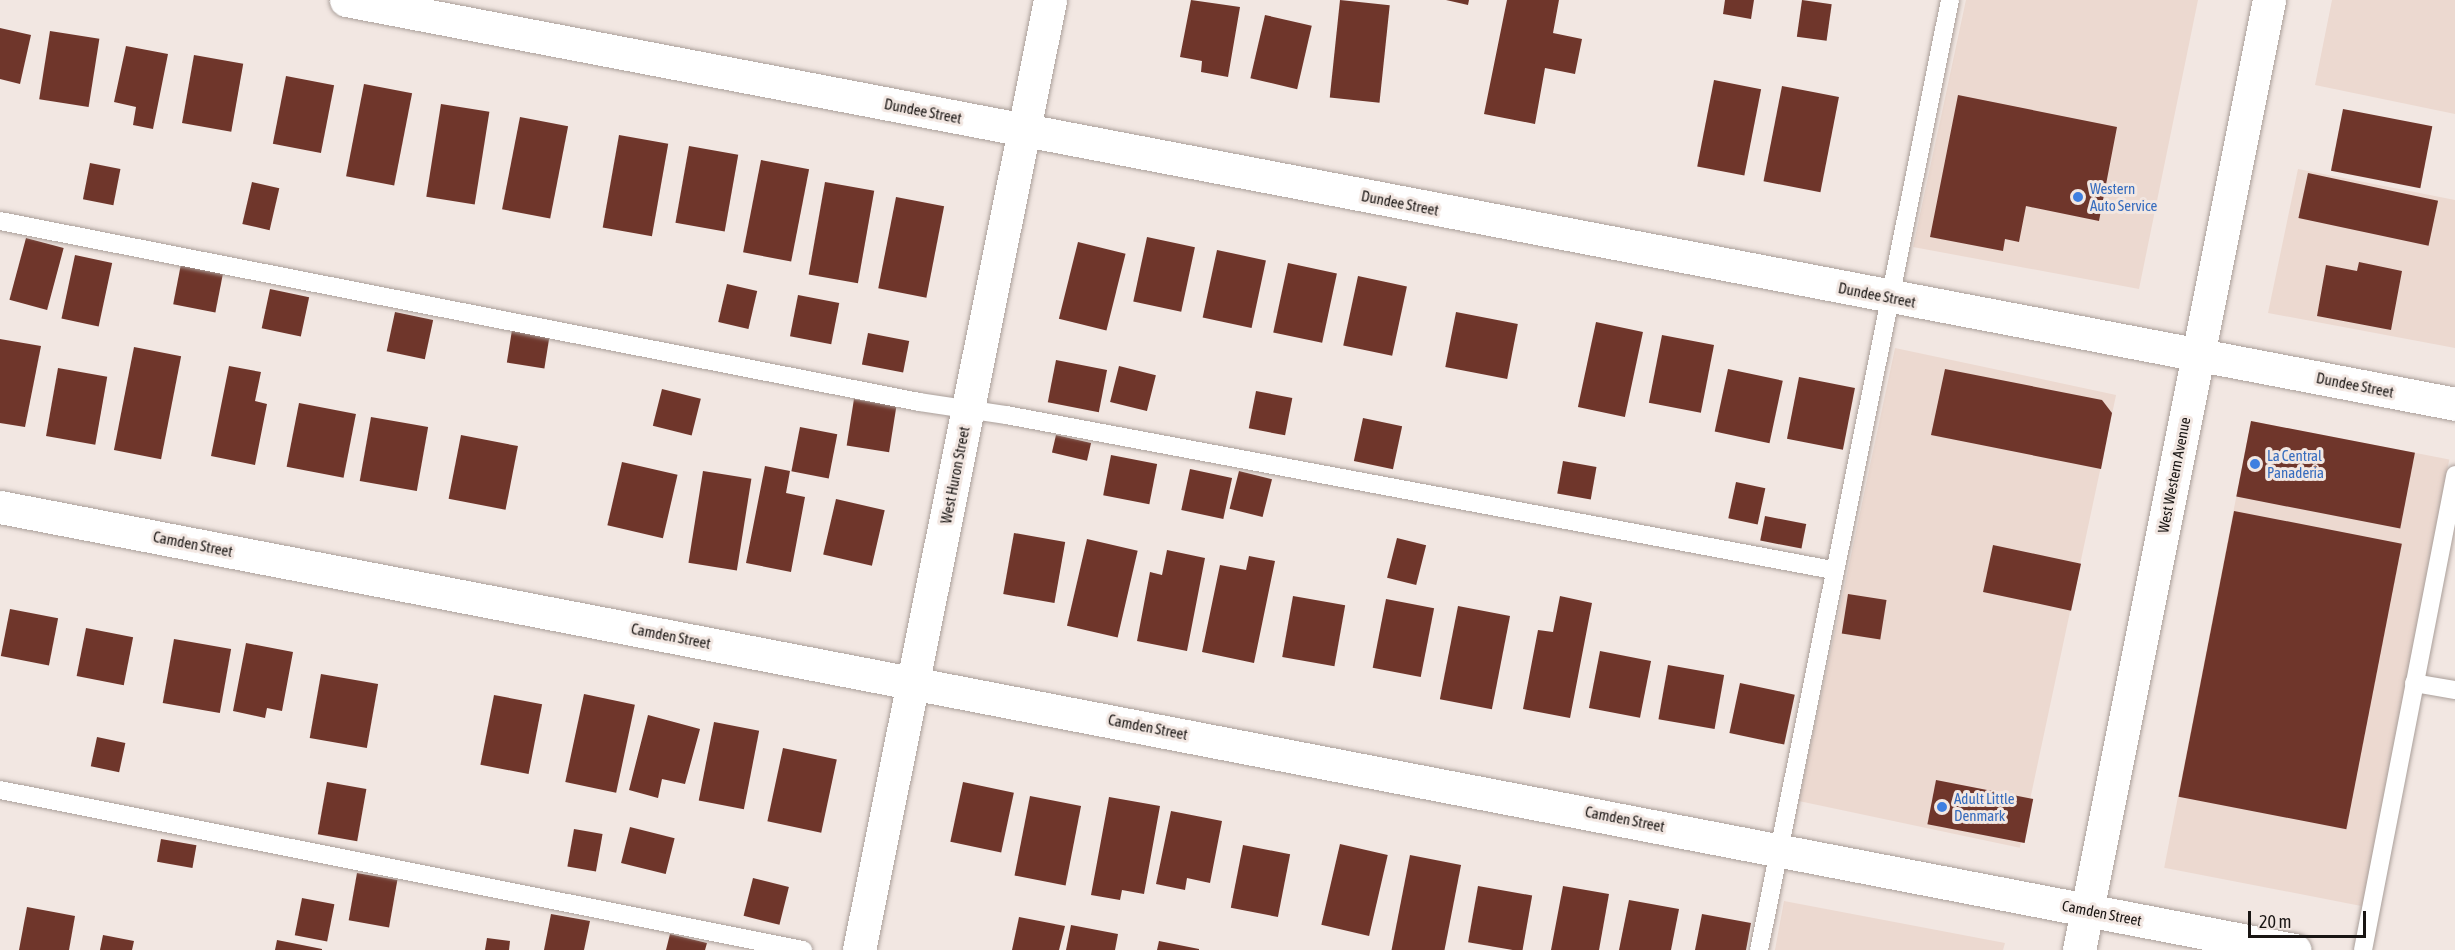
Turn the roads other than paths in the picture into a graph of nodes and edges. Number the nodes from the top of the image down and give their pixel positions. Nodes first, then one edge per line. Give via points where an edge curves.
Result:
1 (346, 0) edge
2 (1050, 0) edge
3 (1950, 0) edge
4 (2269, 0) edge
5 (1024, 131) junction
6 (0, 221) edge
7 (1887, 297) junction
8 (2198, 356) junction
9 (2455, 404) edge
10 (968, 409) junction
11 (2455, 475) edge
12 (0, 507) edge
13 (1833, 570) junction
14 (913, 682) junction
15 (2414, 683) junction
16 (2455, 690) edge
17 (0, 790) edge
18 (1779, 849) junction
19 (2086, 911) junction
20 (803, 950) edge
21 (859, 950) edge
22 (1759, 950) edge
23 (2079, 950) edge
24 (2295, 950) edge
25 (2363, 950) edge

1 - 5 street, Dundee Street
2 - 5 street, West Huron Street
3 - 7 lane
4 - 8 street, West Western Avenue
5 - 7 street, Dundee Street
5 - 10 street, West Huron Street
6 - 10 lane
7 - 8 street, Dundee Street
7 - 13 lane
8 - 9 street, Dundee Street
8 - 19 street, West Western Avenue
10 - 13 lane
10 - 14 street, West Huron Street
11 - 15 lane
12 - 14 street, Camden Street
13 - 18 lane
14 - 18 street, Camden Street
14 - 21 street, West Huron Street
15 - 16 lane
15 - 25 lane
17 - 20 lane
18 - 19 street, Camden Street
18 - 22 lane
19 - 23 street, West Western Avenue
19 - 24 street, Camden Street

